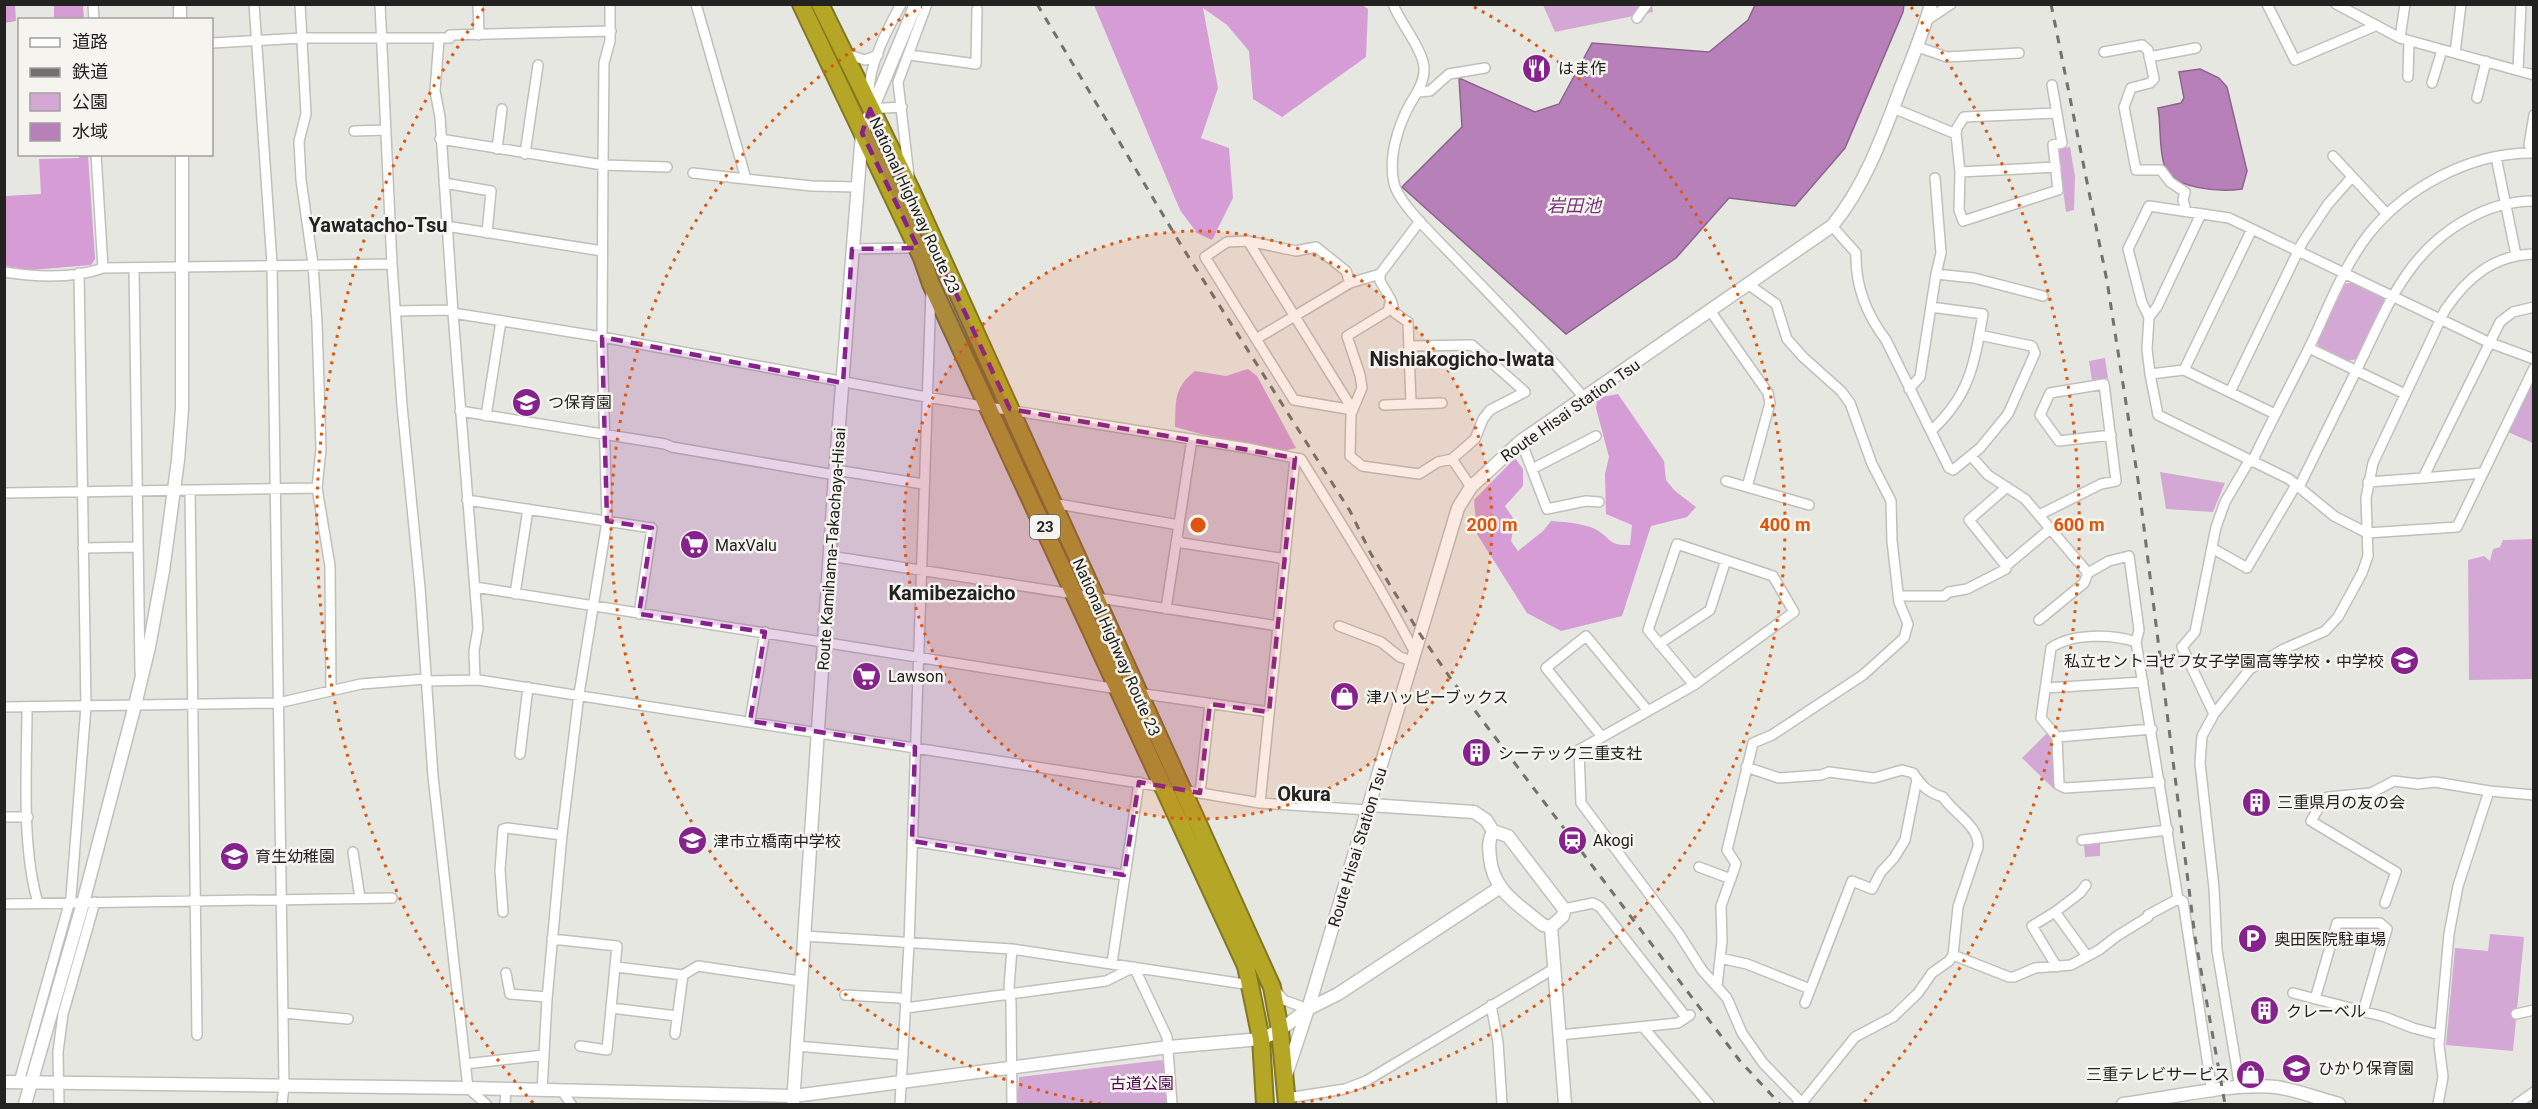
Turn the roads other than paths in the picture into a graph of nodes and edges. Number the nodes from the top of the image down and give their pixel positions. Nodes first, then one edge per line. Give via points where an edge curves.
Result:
1 (254, 4) edge
2 (300, 4) edge
3 (380, 4) edge
4 (478, 4) edge
5 (610, 4) edge
6 (696, 4) edge
7 (801, 4) edge
8 (820, 4) edge
9 (916, 4) edge
10 (927, 4) edge
11 (1393, 4) edge
12 (1647, 4) edge
13 (1931, 4) edge
14 (1951, 4) edge
15 (2267, 4) edge
16 (2405, 4) edge
17 (2461, 4) edge
18 (2521, 4) edge
19 (899, 6) edge
20 (2340, 6) edge
21 (977, 9) dead end
22 (1637, 18) dead end
23 (1927, 20) junction
24 (2375, 26) junction
25 (611, 31) junction
26 (479, 35) junction
27 (302, 38) junction
28 (381, 39) junction
29 (439, 39) junction
30 (2405, 39) junction
31 (256, 40) junction
32 (213, 43) edge
33 (1918, 47) junction
34 (2196, 48) dead end
35 (2442, 50) junction
36 (2104, 52) dead end
37 (843, 53) junction
38 (2019, 53) dead end
39 (2455, 53) junction
40 (878, 55) junction
41 (910, 55) junction
42 (2150, 57) junction
43 (2486, 62) junction
44 (538, 65) dead end
45 (1485, 68) dead end
46 (2518, 70) junction
47 (2534, 75) edge
48 (2408, 76) dead end
49 (2433, 83) dead end
50 (2052, 86) dead end
51 (1418, 92) junction
52 (2476, 98) dead end
53 (902, 107) junction
54 (1893, 108) junction
55 (502, 109) dead end
56 (870, 109) junction
57 (850, 110) junction
58 (2056, 113) junction
59 (2534, 115) edge
60 (386, 130) junction
61 (354, 131) dead end
62 (862, 133) junction
63 (1956, 134) junction
64 (440, 139) junction
65 (497, 149) junction
66 (2531, 149) edge
67 (525, 154) junction
68 (96, 156) edge
69 (182, 156) edge
70 (2333, 156) dead end
71 (2496, 157) junction
72 (603, 165) junction
73 (667, 167) dead end
74 (2056, 167) junction
75 (1960, 172) junction
76 (693, 173) dead end
77 (2352, 177) junction
78 (1935, 178) dead end
79 (746, 179) junction
80 (444, 183) junction
81 (857, 186) junction
82 (911, 190) junction
83 (2534, 201) edge
84 (2505, 204) junction
85 (2186, 211) junction
86 (2201, 214) junction
87 (2386, 214) junction
88 (1420, 221) junction
89 (446, 226) junction
90 (1832, 226) junction
91 (2252, 229) junction
92 (488, 233) junction
93 (1248, 241) junction
94 (917, 246) junction
95 (852, 249) junction
96 (602, 251) junction
97 (2298, 251) junction
98 (2534, 254) edge
99 (2516, 255) junction
100 (272, 264) junction
101 (313, 264) junction
102 (392, 264) junction
103 (183, 266) junction
104 (103, 268) junction
105 (134, 268) junction
106 (4, 272) edge
107 (79, 273) junction
108 (2345, 273) junction
109 (1380, 274) junction
110 (1936, 274) junction
111 (1350, 283) junction
112 (931, 285) junction
113 (1749, 285) junction
114 (2043, 296) dead end
115 (2393, 296) junction
116 (1391, 300) junction
117 (1931, 307) junction
118 (2534, 307) edge
119 (395, 311) junction
120 (452, 311) junction
121 (1711, 312) junction
122 (1295, 315) junction
123 (2149, 317) junction
124 (2440, 319) junction
125 (501, 321) junction
126 (1979, 335) junction
127 (602, 338) junction
128 (1256, 339) junction
129 (2488, 342) junction
130 (1410, 346) junction
131 (2309, 348) junction
132 (2534, 359) edge
133 (2534, 368) edge
134 (2184, 370) junction
135 (2356, 370) junction
136 (2150, 374) junction
137 (843, 383) junction
138 (1909, 389) junction
139 (2230, 392) junction
140 (2405, 394) junction
141 (926, 398) junction
142 (1585, 399) junction
143 (1442, 403) dead end
144 (1411, 404) junction
145 (1384, 405) dead end
146 (989, 407) junction
147 (1010, 410) junction
148 (1353, 410) junction
149 (460, 411) junction
150 (2275, 414) junction
151 (486, 416) junction
152 (1931, 431) junction
153 (605, 434) junction
154 (2111, 435) junction
155 (1596, 436) dead end
156 (1192, 439) junction
157 (1521, 441) junction
158 (1971, 456) junction
159 (1295, 458) junction
160 (1452, 459) junction
161 (2251, 461) junction
162 (1532, 469) junction
163 (836, 472) junction
164 (2483, 473) junction
165 (2423, 478) junction
166 (1726, 481) dead end
167 (2368, 482) junction
168 (923, 484) junction
169 (2297, 486) junction
170 (1471, 487) junction
171 (1747, 487) junction
172 (2007, 487) junction
173 (275, 488) junction
174 (317, 488) junction
175 (190, 490) junction
176 (137, 491) junction
177 (174, 491) junction
178 (82, 492) junction
179 (4, 493) edge
180 (467, 500) junction
181 (1599, 502) dead end
182 (1052, 503) junction
183 (1809, 505) dead end
184 (528, 509) junction
185 (2039, 515) junction
186 (607, 521) junction
187 (1179, 525) junction
188 (2050, 529) junction
189 (2367, 533) junction
190 (1177, 539) junction
191 (138, 547) junction
192 (83, 548) junction
193 (2212, 548) junction
194 (830, 556) junction
195 (1726, 560) junction
196 (1285, 561) junction
197 (2006, 566) junction
198 (920, 570) junction
199 (2088, 573) junction
200 (475, 586) junction
201 (515, 594) junction
202 (1076, 594) junction
203 (1898, 596) junction
204 (1095, 597) junction
205 (593, 606) junction
206 (1166, 609) junction
207 (639, 614) junction
208 (2039, 620) dead end
209 (1278, 626) junction
210 (1340, 626) dead end
211 (765, 632) junction
212 (2136, 642) junction
213 (824, 643) junction
214 (1659, 644) junction
215 (1413, 656) junction
216 (918, 658) junction
217 (475, 679) junction
218 (426, 680) junction
219 (2143, 682) junction
220 (140, 684) junction
221 (1694, 685) junction
222 (528, 687) junction
223 (2045, 688) junction
224 (1118, 689) junction
225 (332, 691) junction
226 (1138, 693) junction
227 (579, 694) junction
228 (278, 703) junction
229 (192, 704) junction
230 (1210, 704) junction
231 (135, 705) junction
232 (86, 706) junction
233 (4, 707) edge
234 (27, 707) junction
235 (1648, 711) junction
236 (1269, 712) junction
237 (2214, 714) junction
238 (750, 721) junction
239 (2152, 729) junction
240 (818, 732) junction
241 (2057, 736) junction
242 (1602, 737) junction
243 (915, 747) junction
244 (520, 754) dead end
245 (1746, 767) junction
246 (1917, 779) junction
247 (1139, 782) junction
248 (2160, 782) junction
249 (1163, 786) junction
250 (1181, 790) junction
251 (2488, 791) junction
252 (1200, 793) junction
253 (2534, 795) edge
254 (1260, 803) junction
255 (1369, 807) junction
256 (28, 817) junction
257 (4, 818) edge
258 (1493, 831) junction
259 (2168, 831) junction
260 (562, 836) junction
261 (2082, 840) dead end
262 (912, 841) junction
263 (353, 852) dead end
264 (1699, 867) dead end
265 (1124, 875) junction
266 (1731, 879) junction
267 (2086, 885) dead end
268 (1499, 888) junction
269 (360, 898) junction
270 (392, 898) dead end
271 (2178, 898) junction
272 (281, 899) junction
273 (195, 900) junction
274 (38, 903) junction
275 (82, 903) junction
276 (2385, 903) dead end
277 (4, 904) edge
278 (1564, 909) junction
279 (503, 912) dead end
280 (2055, 912) junction
281 (1551, 927) junction
282 (804, 936) junction
283 (552, 939) junction
284 (909, 944) junction
285 (1012, 949) junction
286 (1953, 955) junction
287 (2087, 957) junction
288 (1720, 958) junction
289 (1112, 963) junction
290 (616, 967) junction
291 (1134, 967) junction
292 (2057, 967) junction
293 (1556, 968) junction
294 (506, 973) dead end
295 (683, 975) junction
296 (800, 981) junction
297 (1252, 985) junction
298 (1717, 986) junction
299 (1272, 987) junction
300 (1810, 988) junction
301 (2293, 993) dead end
302 (1011, 994) junction
303 (845, 995) dead end
304 (548, 997) junction
305 (2315, 999) junction
306 (1805, 1003) dead end
307 (906, 1004) junction
308 (1491, 1005) junction
309 (611, 1008) junction
310 (1308, 1009) junction
311 (2534, 1010) edge
312 (2363, 1012) junction
313 (283, 1013) junction
314 (2516, 1014) dead end
315 (677, 1016) junction
316 (348, 1019) dead end
317 (1643, 1027) junction
318 (1280, 1030) junction
319 (675, 1034) dead end
320 (197, 1035) dead end
321 (1560, 1035) junction
322 (2440, 1035) junction
323 (1261, 1039) junction
324 (580, 1046) dead end
325 (796, 1046) junction
326 (1169, 1047) junction
327 (544, 1055) junction
328 (903, 1055) junction
329 (465, 1064) junction
330 (1010, 1068) junction
331 (1285, 1077) junction
332 (902, 1081) junction
333 (4, 1082) edge
334 (59, 1082) junction
335 (25, 1083) junction
336 (284, 1086) junction
337 (468, 1088) junction
338 (2240, 1088) junction
339 (506, 1089) junction
340 (542, 1091) junction
341 (562, 1091) junction
342 (2212, 1092) junction
343 (2534, 1092) edge
344 (793, 1100) edge
345 (1287, 1101) edge
346 (2327, 1103) edge
347 (25, 1104) edge
348 (59, 1104) edge
349 (282, 1104) edge
350 (486, 1104) edge
351 (505, 1104) edge
352 (571, 1104) edge
353 (900, 1104) edge
354 (1012, 1104) edge
355 (1172, 1104) edge
356 (1265, 1104) edge
357 (1502, 1104) edge
358 (1565, 1104) edge
359 (1709, 1104) edge
360 (1800, 1104) edge
361 (2128, 1104) edge
362 (2339, 1104) edge
363 (2438, 1104) edge
364 (2517, 1104) edge

1 - 31 street
2 - 27 street
3 - 28 street
4 - 26 street
5 - 25 street
6 - 79 street
7 - 57 highway, National Highway Route 23 / 23
8 - 37 highway, National Highway Route 23 / 23
9 - 56 main road, Route Kamihama-Takachaya-Hisai
10 - 41 street
11 - 51 street via 1422,59 1424,70
12 - 22 street
13 - 23 main road, Route Hisai Station Tsu
14 - 23 street
15 - 24 street via 2295,60
16 - 30 street
17 - 39 street
18 - 46 street
19 - 40 street
20 - 24 street
21 - 41 street via 976,64
23 - 33 main road, Route Hisai Station Tsu
24 - 30 street
25 - 26 street
25 - 72 street via 604,63
26 - 29 street
27 - 28 street
27 - 31 street
27 - 101 street via 306,114 299,141
28 - 29 street
28 - 60 street
29 - 64 street via 435,91
30 - 35 street
30 - 48 street
31 - 32 street
31 - 100 street
33 - 38 street via 1947,57
33 - 54 main road, Route Hisai Station Tsu
34 - 42 street
35 - 39 street
35 - 49 street
36 - 42 street via 2142,45
37 - 40 street via 865,60
37 - 56 highway, National Highway Route 23 / 23
39 - 43 street
40 - 56 street via 869,82
41 - 53 street via 898,82
42 - 85 street via 2154,79 2131,88 2124,107 2136,170 2161,170 2185,192
43 - 46 street
43 - 52 street
44 - 67 street
45 - 51 street via 1449,74 1430,91
46 - 47 street
50 - 58 street
51 - 88 street via 1393,147 1392,175 1398,194
53 - 56 street
53 - 82 street
54 - 63 street
54 - 90 main road, Route Hisai Station Tsu via 1852,199
55 - 65 street
56 - 57 street
56 - 62 main road, Route Kamihama-Takachaya-Hisai
56 - 82 highway, National Highway Route 23 / 23
57 - 62 highway, National Highway Route 23 / 23
58 - 63 street via 1964,117
58 - 74 street via 2062,143 2053,145
59 - 66 street
60 - 61 street
60 - 102 street
62 - 81 main road, Route Kamihama-Takachaya-Hisai
62 - 94 highway, National Highway Route 23 / 23
63 - 75 street
64 - 65 street
64 - 80 street
65 - 67 street
66 - 71 street
67 - 72 street
68 - 104 street
69 - 103 main road
70 - 77 street
71 - 84 street
71 - 87 street via 2438,178
72 - 73 street
72 - 96 street
74 - 75 street
74 - 75 street via 2058,190 1963,220 1959,210
76 - 79 street
77 - 87 street
77 - 97 street via 2328,204
78 - 110 street via 1941,253
79 - 81 street
80 - 89 street
80 - 92 street via 491,191
81 - 95 main road, Route Kamihama-Takachaya-Hisai
82 - 147 highway, National Highway Route 23 / 23
83 - 84 street
84 - 99 street
84 - 115 street via 2483,210 2434,241 2417,258
85 - 86 street
85 - 123 street via 2149,206 2128,249
86 - 91 street via 2229,218
86 - 123 street
87 - 108 street
88 - 109 street
88 - 142 street
89 - 92 street
89 - 120 street
90 - 113 main road, Route Hisai Station Tsu
90 - 138 street via 1856,253 1856,271 1866,305
91 - 97 street
91 - 134 street
92 - 96 street
93 - 111 street via 1296,251 1316,247 1346,272
93 - 122 street
93 - 128 street via 1227,242 1205,258
94 - 95 street
94 - 112 highway, National Highway Route 23 / 23
95 - 137 main road, Route Kamihama-Takachaya-Hisai
96 - 127 street
97 - 108 street
97 - 139 street
98 - 99 street
99 - 124 street via 2477,273 2458,291
100 - 101 street
100 - 103 street
100 - 173 street
101 - 102 street
101 - 174 street via 321,394
102 - 119 street
103 - 105 street
103 - 177 main road via 182,409
104 - 105 street
104 - 107 street
105 - 176 street
106 - 107 street via 47,276
107 - 178 street
108 - 115 street
108 - 131 street
109 - 111 street
109 - 116 street
110 - 114 street via 1974,278
110 - 117 street
111 - 122 street
112 - 141 street
112 - 146 highway, National Highway Route 23 / 23
113 - 121 main road, Route Hisai Station Tsu
113 - 203 street via 1776,304 1787,339 1850,403 1872,464 1891,501
115 - 124 street
115 - 135 street
116 - 130 street via 1395,313 1408,322
116 - 148 street via 1388,311 1347,336 1362,381 1360,398
117 - 126 street via 1983,314
117 - 138 street via 1920,377
118 - 129 street via 2521,308 2506,316
119 - 120 street
119 - 218 street
120 - 125 street
120 - 149 street
121 - 142 main road, Route Hisai Station Tsu
121 - 171 street via 1768,393 1770,403
122 - 128 street
122 - 148 street
123 - 136 street
124 - 129 street
124 - 140 street
125 - 127 street
125 - 151 street
126 - 152 street via 1966,388 1950,414
126 - 158 street via 2032,346 2035,353 2008,414
127 - 137 street
127 - 153 street
128 - 148 street via 1294,400
129 - 132 street
129 - 165 street
130 - 144 street
130 - 160 street via 1472,345 1526,392 1490,410 1475,439
131 - 135 street
131 - 150 street
133 - 164 street
134 - 136 street
134 - 139 street
135 - 140 street
135 - 169 street
136 - 161 street via 2158,415
137 - 141 street
137 - 163 main road, Route Kamihama-Takachaya-Hisai
138 - 152 street
139 - 150 street
140 - 167 street via 2375,456
141 - 146 street
141 - 168 street
142 - 157 main road, Route Hisai Station Tsu
143 - 144 street
144 - 145 street
146 - 147 street
146 - 202 highway, National Highway Route 23 / 23
147 - 156 street
147 - 182 highway, National Highway Route 23 / 23
148 - 160 street via 1350,456 1362,466 1419,474 1438,462
149 - 151 street
149 - 180 street
150 - 161 street
151 - 153 street
152 - 158 street via 1949,468 1953,470
153 - 163 street
153 - 186 street
154 - 154 street via 2104,384 2050,393 2040,416 2060,441
154 - 185 street via 2116,481 2101,484
155 - 162 street
156 - 159 street
156 - 187 street
157 - 162 street
157 - 170 main road, Route Hisai Station Tsu
158 - 172 street via 1988,475
159 - 196 street
159 - 215 street via 1301,459 1385,597
160 - 170 street
161 - 169 street
161 - 193 street via 2225,502
162 - 181 street via 1547,508
163 - 168 street
163 - 194 main road, Route Kamihama-Takachaya-Hisai
164 - 165 street
164 - 189 street via 2457,527
165 - 167 street
166 - 171 street
167 - 189 street
168 - 198 street
169 - 189 street via 2334,516
169 - 193 street via 2247,568
170 - 215 main road, Route Hisai Station Tsu via 1458,508
171 - 183 street
172 - 185 street
172 - 197 street via 1969,520
173 - 174 street
173 - 175 street
173 - 228 street
174 - 225 street via 330,566
175 - 177 street
175 - 229 street
176 - 177 street
176 - 178 street
176 - 191 street
177 - 220 main road
178 - 179 street
178 - 192 street
180 - 184 street
180 - 200 street
182 - 187 street
182 - 204 highway, National Highway Route 23 / 23
184 - 186 street
184 - 201 street
185 - 188 street
186 - 205 street
186 - 207 street via 652,528
187 - 190 street
188 - 197 street
188 - 199 street
189 - 237 street via 2366,564 2331,626 2259,662 2242,677
190 - 196 street
190 - 206 street
191 - 192 street
191 - 220 street
192 - 232 street
193 - 237 street via 2195,632 2182,647
194 - 198 street
194 - 213 main road, Route Kamihama-Takachaya-Hisai
195 - 214 street via 1710,610
195 - 214 street via 1677,544 1648,630
195 - 221 street via 1773,576 1794,612
196 - 209 street
197 - 203 street via 1967,590 1944,596
198 - 202 street
198 - 216 street
199 - 208 street via 2084,582
199 - 212 street via 2109,561 2129,556 2139,630
200 - 201 street
200 - 217 street
201 - 205 street
202 - 204 street
202 - 224 highway, National Highway Route 23 / 23
203 - 245 street via 1908,624 1904,638 1863,675 1772,735 1753,743
204 - 206 street
204 - 226 highway, National Highway Route 23 / 23
205 - 207 street
205 - 227 street
206 - 209 street
207 - 211 street
209 - 236 street
210 - 215 street via 1381,642 1400,657
211 - 213 street
211 - 238 street
212 - 219 street
212 - 223 street via 2090,636 2056,645 2051,648
213 - 216 street
213 - 240 main road, Route Kamihama-Takachaya-Hisai
214 - 221 street
215 - 255 main road, Route Hisai Station Tsu
216 - 224 street
216 - 243 street
217 - 218 street
217 - 222 street
218 - 225 street via 361,684
218 - 329 street
219 - 223 street
219 - 239 street
220 - 231 main road
221 - 235 street
222 - 227 street
222 - 244 street
223 - 241 street via 2041,718
224 - 249 highway, National Highway Route 23 / 23
225 - 228 street
226 - 230 street
226 - 250 highway, National Highway Route 23 / 23
227 - 238 street
227 - 260 street
228 - 229 street
228 - 272 street
229 - 231 street
229 - 273 street
230 - 236 street
230 - 252 street
231 - 232 street
231 - 275 main road
232 - 234 street
232 - 275 street
233 - 234 street
234 - 256 street
235 - 242 street
235 - 242 street via 1586,636 1546,668
236 - 254 street
237 - 338 street via 2202,736 2200,763 2217,950
238 - 240 street
239 - 241 street
239 - 248 street
240 - 243 street
240 - 282 main road, Route Kamihama-Takachaya-Hisai
241 - 248 street via 2059,785 2065,788
242 - 298 street via 1579,750 1581,803
243 - 247 street
243 - 262 street
245 - 246 street via 1779,778 1829,772 1874,778 1902,770
245 - 266 street via 1727,850 1736,864
246 - 286 street via 1929,792 1943,797 1977,836 1978,847 1958,907
246 - 300 street via 1905,840 1872,889 1852,881
247 - 249 street
247 - 265 street
248 - 259 street
249 - 250 street
249 - 297 highway, National Highway Route 23 / 23
250 - 252 street
250 - 299 highway, National Highway Route 23 / 23
251 - 253 street
251 - 276 street via 2435,782 2394,781 2371,793 2323,800 2311,821 2396,872
251 - 322 street via 2458,886 2449,934
252 - 254 street
254 - 255 street
255 - 258 main road via 1474,812
255 - 310 main road, Route Hisai Station Tsu
256 - 257 street
256 - 274 street
258 - 268 main road via 1488,841 1491,874
258 - 278 main road via 1508,836
259 - 261 street
259 - 271 street
260 - 279 street via 503,829
260 - 283 street
262 - 265 street
262 - 284 street
263 - 269 street
264 - 266 street
265 - 289 street
266 - 288 street via 1721,906
267 - 280 street
268 - 281 main road via 1543,925
268 - 310 main road via 1338,994
269 - 270 street
269 - 272 street
271 - 287 street
271 - 342 street via 2183,901
272 - 273 street
272 - 313 street
273 - 275 street
273 - 320 street
274 - 275 street
274 - 277 street
275 - 334 street via 58,1052
275 - 335 main road
278 - 281 main road via 1563,916
278 - 317 street via 1593,903 1600,907 1688,1016 1678,1023
280 - 287 street
280 - 292 street via 2032,926
281 - 293 main road
282 - 284 street
282 - 296 main road, Route Kamihama-Takachaya-Hisai
283 - 290 street via 617,946
283 - 304 street
284 - 285 street
284 - 307 street
285 - 289 street
285 - 302 street
286 - 292 street via 2009,977 2034,968
286 - 360 street via 1893,1017 1855,1037
287 - 292 street
288 - 298 street
288 - 300 street
289 - 291 street
290 - 295 street
290 - 309 street
291 - 297 street
291 - 302 street via 1106,981
291 - 326 street
293 - 308 street
293 - 321 main road
294 - 304 street via 510,994
295 - 296 street via 698,966
295 - 315 street
296 - 325 main road, Route Kamihama-Takachaya-Hisai
297 - 323 highway, National Highway Route 23 / 23
298 - 360 street via 1763,1063
299 - 310 street via 1284,1000
299 - 318 highway, National Highway Route 23 / 23
300 - 306 street
301 - 305 street
302 - 307 street
302 - 330 street
303 - 307 street via 899,998
304 - 327 street
305 - 312 street
305 - 312 street via 2337,923 2380,922 2387,929
307 - 328 street
308 - 345 street via 1366,1081
308 - 357 street
309 - 315 street
309 - 324 street via 607,1050
310 - 318 main road
310 - 331 main road, Route Hisai Station Tsu
311 - 314 street
312 - 322 street
313 - 316 street
313 - 336 street
315 - 319 street
317 - 321 street
317 - 359 street
318 - 323 main road
318 - 331 highway, National Highway Route 23 / 23
321 - 358 main road
322 - 363 street via 2443,1077
323 - 326 main road
323 - 356 highway, National Highway Route 23 / 23
325 - 328 street
325 - 344 main road, Route Kamihama-Takachaya-Hisai
326 - 330 main road
326 - 355 street
327 - 329 street
327 - 340 street
328 - 332 street
329 - 337 street
330 - 332 main road
330 - 354 street
331 - 345 highway, National Highway Route 23 / 23
332 - 344 main road
332 - 353 street
333 - 335 main road
334 - 335 main road
334 - 336 main road
334 - 348 street
335 - 347 main road
336 - 337 main road
336 - 349 street
337 - 339 main road
337 - 350 street
338 - 342 main road
338 - 346 main road via 2277,1087
339 - 340 main road
339 - 351 street
340 - 341 main road
341 - 344 main road
341 - 352 street
342 - 361 main road
343 - 364 street
346 - 362 main road

